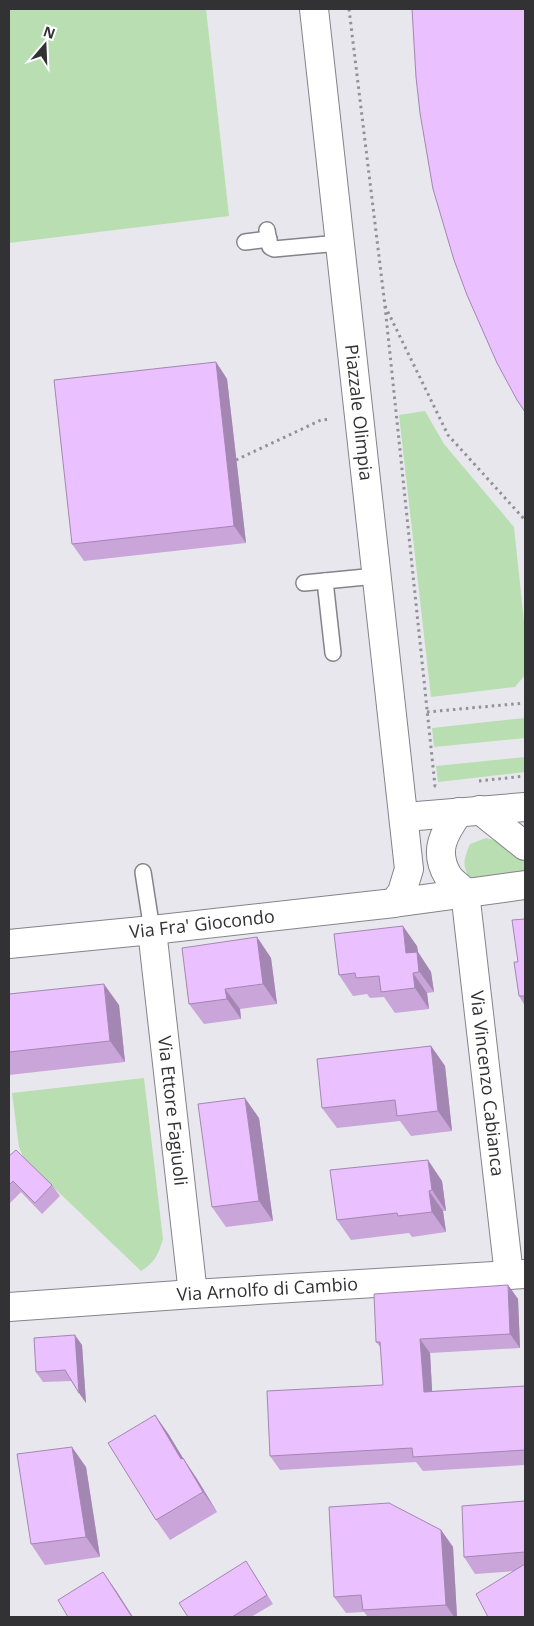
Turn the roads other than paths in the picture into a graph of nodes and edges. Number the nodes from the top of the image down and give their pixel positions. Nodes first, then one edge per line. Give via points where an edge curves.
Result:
1 (314, 9) edge
2 (245, 242) dead end
3 (340, 243) junction
4 (376, 576) junction
5 (325, 581) junction
6 (304, 583) dead end
7 (333, 653) dead end
8 (525, 807) edge
9 (470, 811) junction
10 (405, 817) junction
11 (525, 846) edge
12 (143, 872) dead end
13 (525, 885) edge
14 (465, 892) junction
15 (394, 903) junction
16 (152, 930) junction
17 (9, 944) edge
18 (517, 1275) edge
19 (193, 1294) junction
20 (9, 1307) edge

1 - 3 street, Piazzale Olimpia
2 - 3 lane via 268,234 270,247 274,249
3 - 4 street, Piazzale Olimpia
4 - 5 lane
4 - 10 street, Piazzale Olimpia
5 - 6 lane
5 - 7 lane
8 - 9 street
9 - 10 street
9 - 11 street
9 - 14 street via 444,834 440,857 449,878
10 - 15 street via 409,869 402,892
12 - 16 lane
13 - 14 street, Via Fra' Giocondo
14 - 15 street, Via Fra' Giocondo
14 - 18 street, Via Vincenzo Cabianca
15 - 16 street, Via Fra' Giocondo
16 - 17 street, Via Fra' Giocondo
16 - 19 street, Via Ettore Fagiuoli
18 - 19 street, Via Arnolfo di Cambio
19 - 20 street, Via Arnolfo di Cambio

